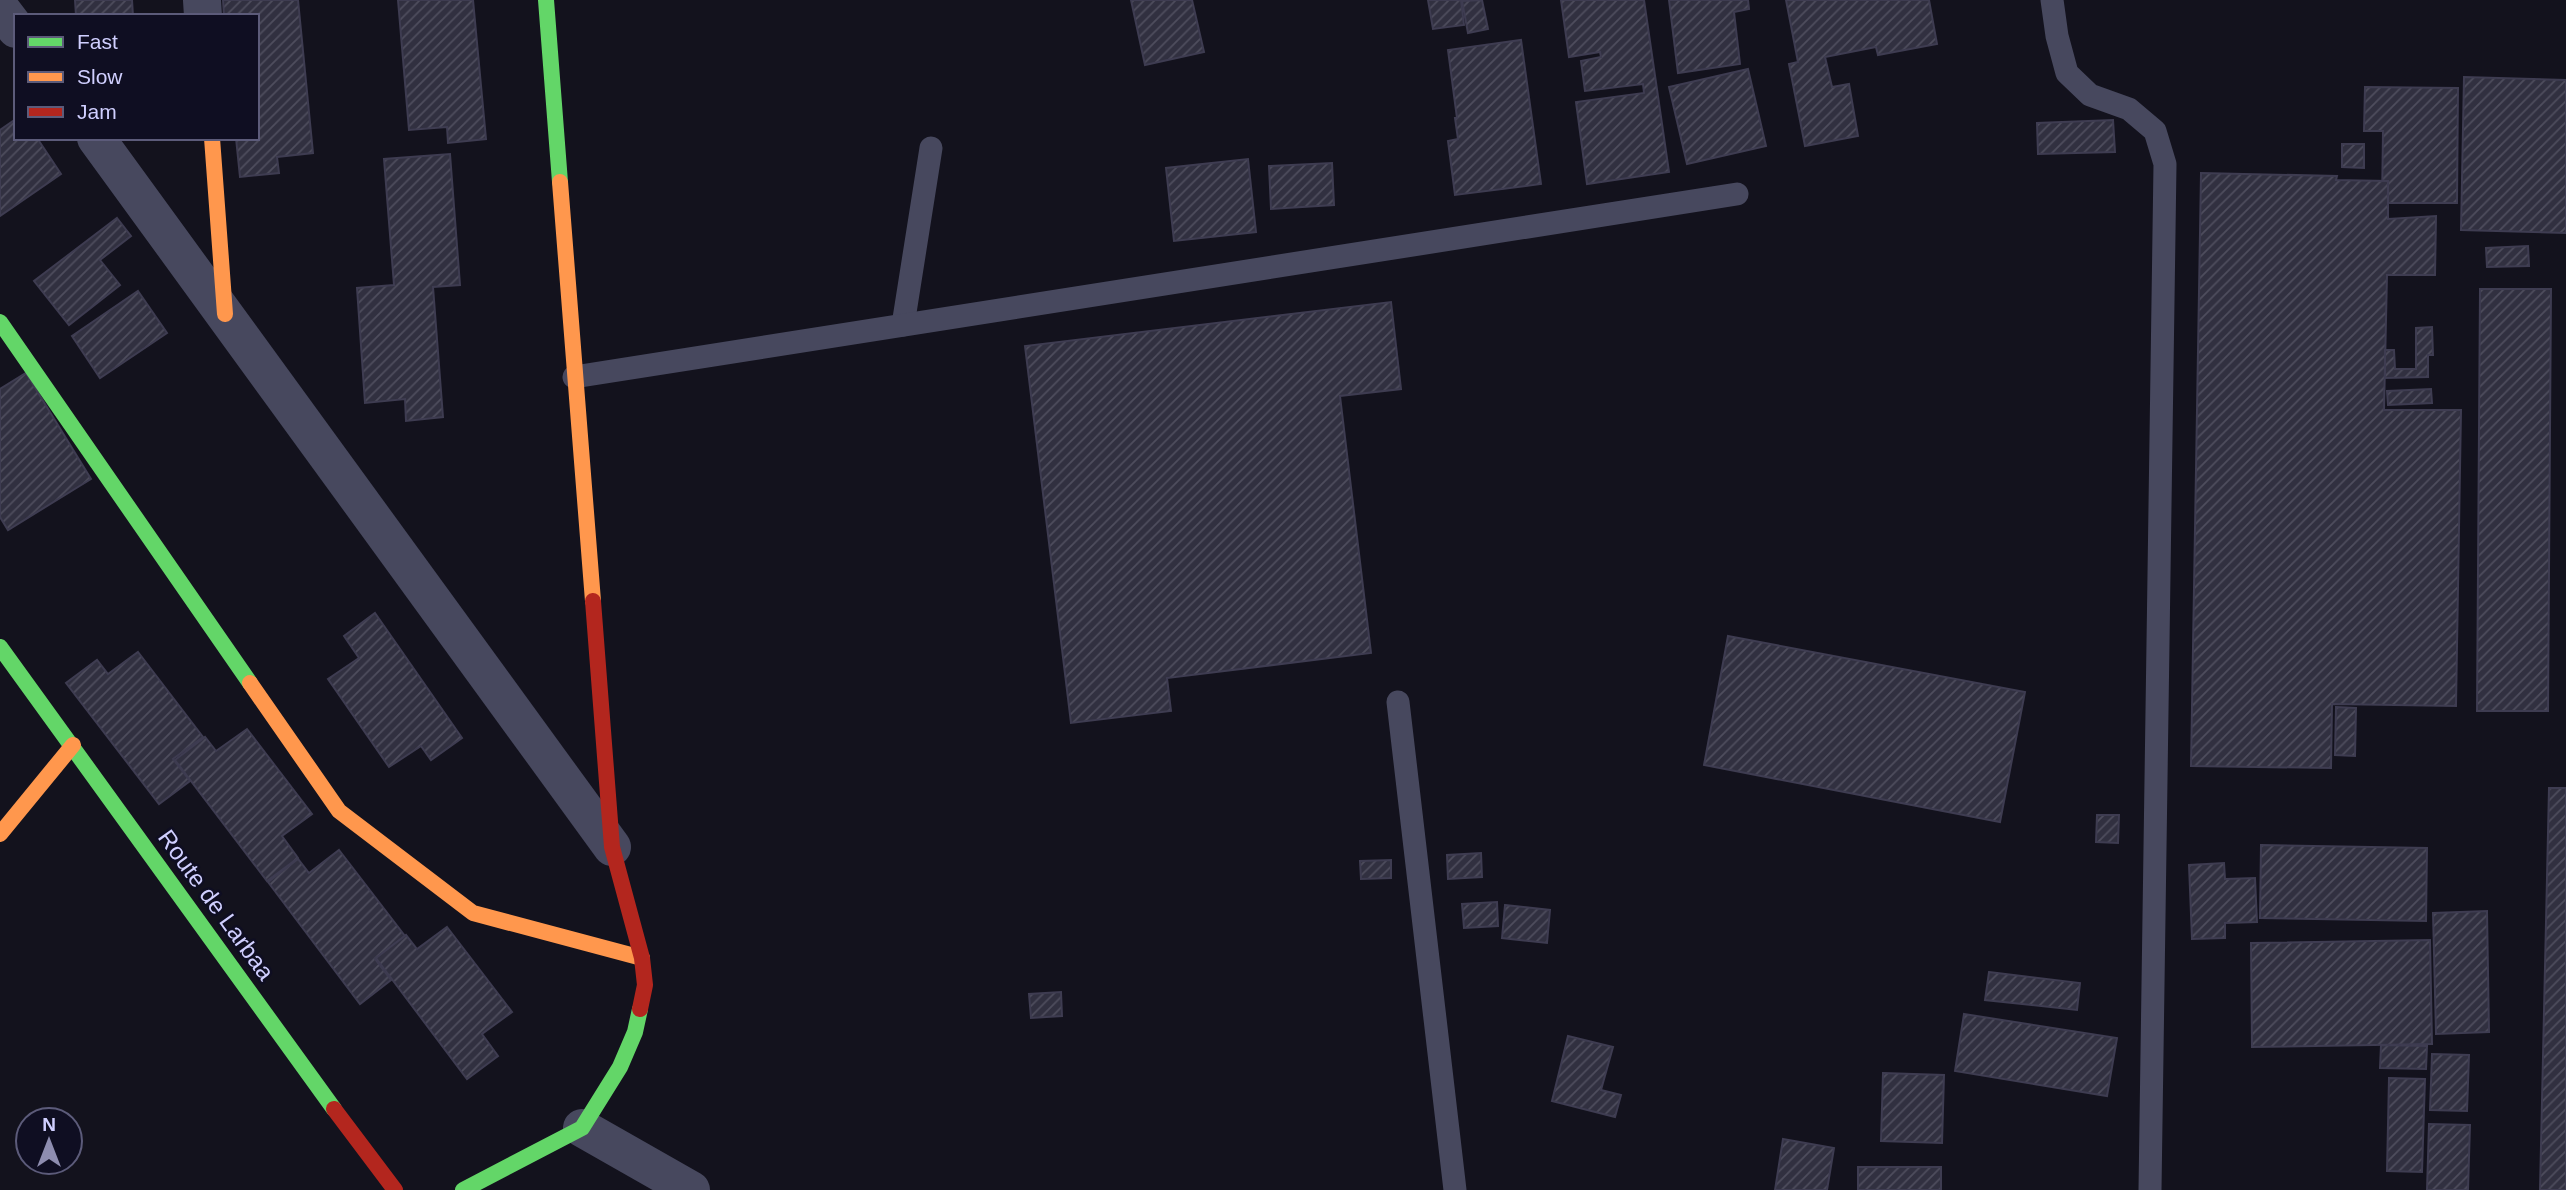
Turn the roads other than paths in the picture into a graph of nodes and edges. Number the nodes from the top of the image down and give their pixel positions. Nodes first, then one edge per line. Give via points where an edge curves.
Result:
1 (546, 0) edge
2 (2052, 0) edge
3 (0, 8) edge
4 (14, 26) edge
5 (97, 140) edge
6 (212, 140) edge
7 (931, 148) dead end
8 (1737, 194) dead end
9 (225, 314) junction
10 (0, 322) edge
11 (903, 325) junction
12 (574, 377) junction
13 (0, 647) edge
14 (1398, 702) dead end
15 (73, 745) junction
16 (0, 834) edge
17 (612, 847) junction
18 (642, 958) junction
19 (582, 1128) junction
20 (395, 1190) edge
21 (463, 1190) edge
22 (691, 1190) edge
23 (1455, 1190) edge
24 (2150, 1190) edge

1 - 12 street
2 - 24 lane via 2067,73 2090,95 2129,109 2155,131 2165,164
3 - 4 street
5 - 9 street
6 - 9 street
7 - 11 lane
8 - 11 lane
9 - 17 street
10 - 18 street via 339,811 473,913
11 - 12 lane
12 - 17 street
13 - 15 street, Route de Larbaa
14 - 23 lane
15 - 16 street
15 - 20 street, Route de Larbaa
17 - 18 street
18 - 19 street via 645,985 635,1032 620,1067
19 - 21 street
19 - 22 street

